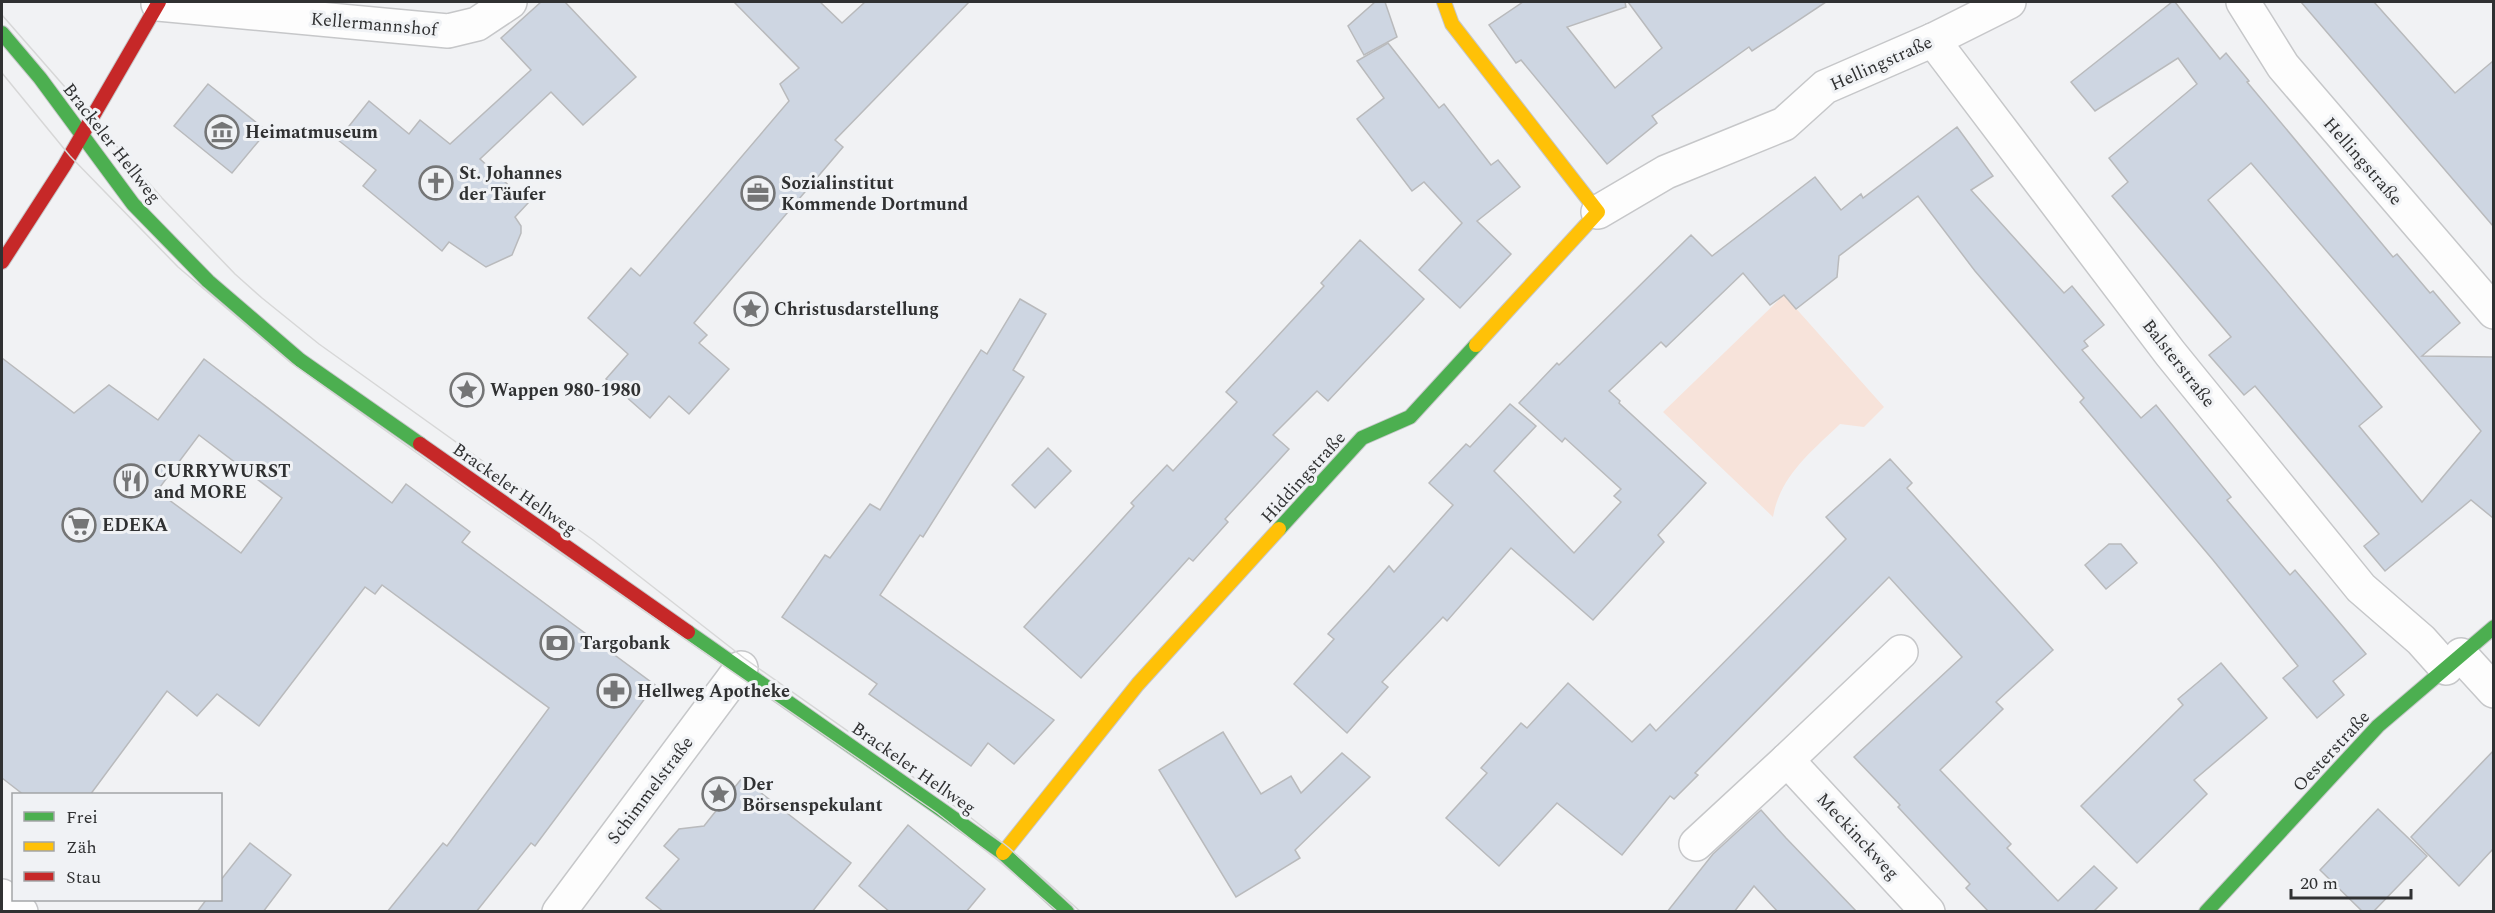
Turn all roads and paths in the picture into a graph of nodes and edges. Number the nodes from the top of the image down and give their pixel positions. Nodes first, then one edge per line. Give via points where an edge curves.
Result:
1 (510, 2) edge
2 (1444, 2) edge
3 (2009, 2) edge
4 (2243, 2) edge
5 (159, 3) edge
6 (2, 33) edge
7 (1933, 40) junction
8 (81, 136) junction
9 (1598, 212) junction
10 (2, 262) edge
11 (2493, 312) edge
12 (2493, 627) edge
13 (1901, 652) dead end
14 (2453, 661) junction
15 (741, 668) junction
16 (2493, 691) edge
17 (1787, 760) junction
18 (1696, 844) dead end
19 (1003, 853) junction
20 (2, 896) edge
21 (21, 912) edge
22 (560, 912) edge
23 (1067, 912) edge
24 (1928, 912) edge
25 (2206, 912) edge

1 - 5 street, Kellermannshof via 477,24 448,31
2 - 9 main road via 1452,24
3 - 7 street, Hellingstraße
4 - 11 street, Hellingstraße via 2283,66
5 - 8 main road
6 - 8 main road, Brackeler Hellweg
7 - 9 street, Hellingstraße via 1825,87 1784,124 1666,172
7 - 14 street, Balsterstraße via 2170,353 2361,588 2421,640
8 - 10 main road via 46,199
8 - 15 main road, Brackeler Hellweg via 123,192 208,281 300,360
9 - 19 main road, Hiddingstraße via 1410,417 1362,438 1138,684
12 - 14 main road, Oesterstraße
13 - 17 street
14 - 16 street, Balsterstraße
14 - 25 main road, Oesterstraße via 2378,726
15 - 19 main road, Brackeler Hellweg
15 - 22 street, Schimmelstraße
17 - 18 street
17 - 24 street, Meckinckweg
19 - 23 main road, Brackeler Hellweg
20 - 21 street

